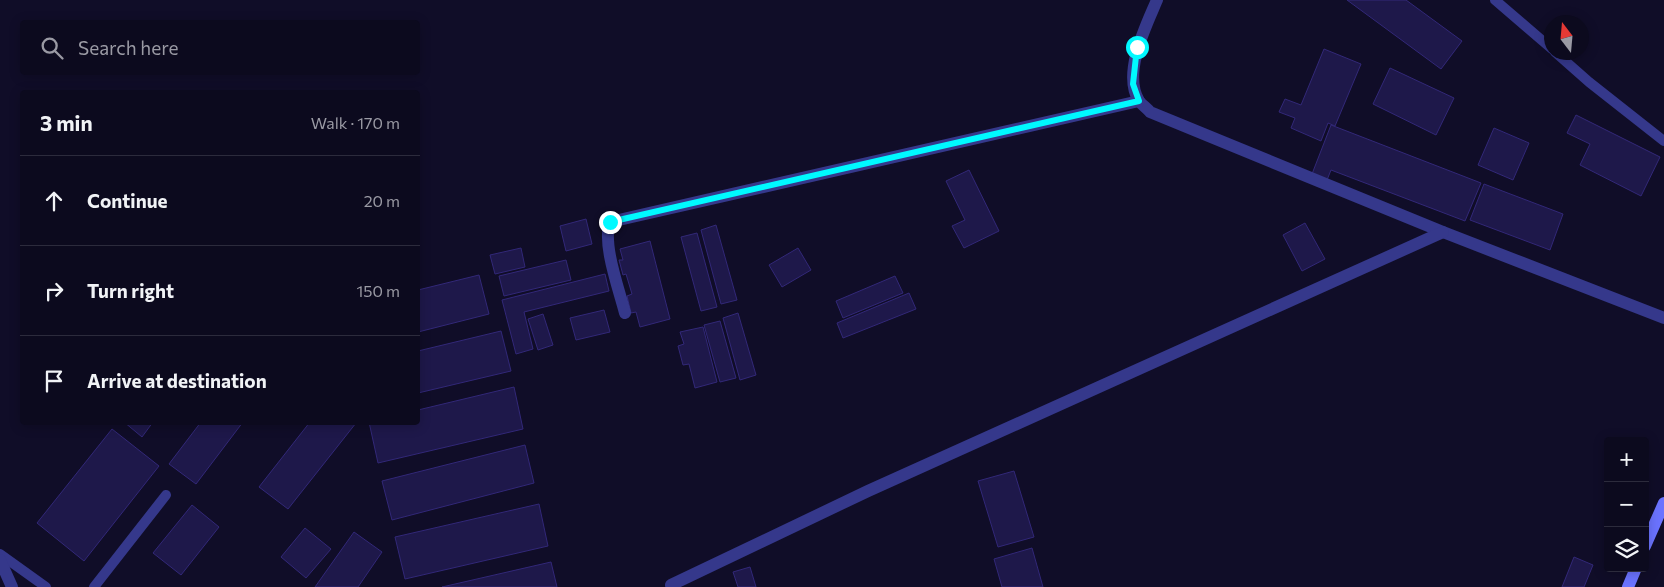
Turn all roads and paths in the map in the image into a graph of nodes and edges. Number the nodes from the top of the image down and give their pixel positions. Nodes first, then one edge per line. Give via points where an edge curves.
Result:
1 (1157, 0) edge
2 (1495, 0) edge
3 (1544, 42) edge
4 (1564, 60) edge
5 (1139, 101) junction
6 (1664, 141) edge
7 (1443, 232) junction
8 (625, 313) dead end
9 (1664, 318) edge
10 (166, 495) dead end
11 (1664, 503) edge
12 (1649, 537) edge
13 (0, 554) edge
14 (0, 560) edge
15 (1634, 572) edge
16 (671, 585) dead end
17 (12, 587) edge
18 (46, 587) edge
19 (94, 587) edge
20 (1628, 587) edge

1 - 5 street via 1137,47 1133,84
2 - 3 lane
4 - 6 lane
5 - 7 street via 1150,112
5 - 8 street via 610,222 608,247
7 - 9 street
7 - 16 street via 877,487
10 - 19 lane
11 - 12 main road
13 - 18 lane
14 - 17 street
15 - 20 main road

